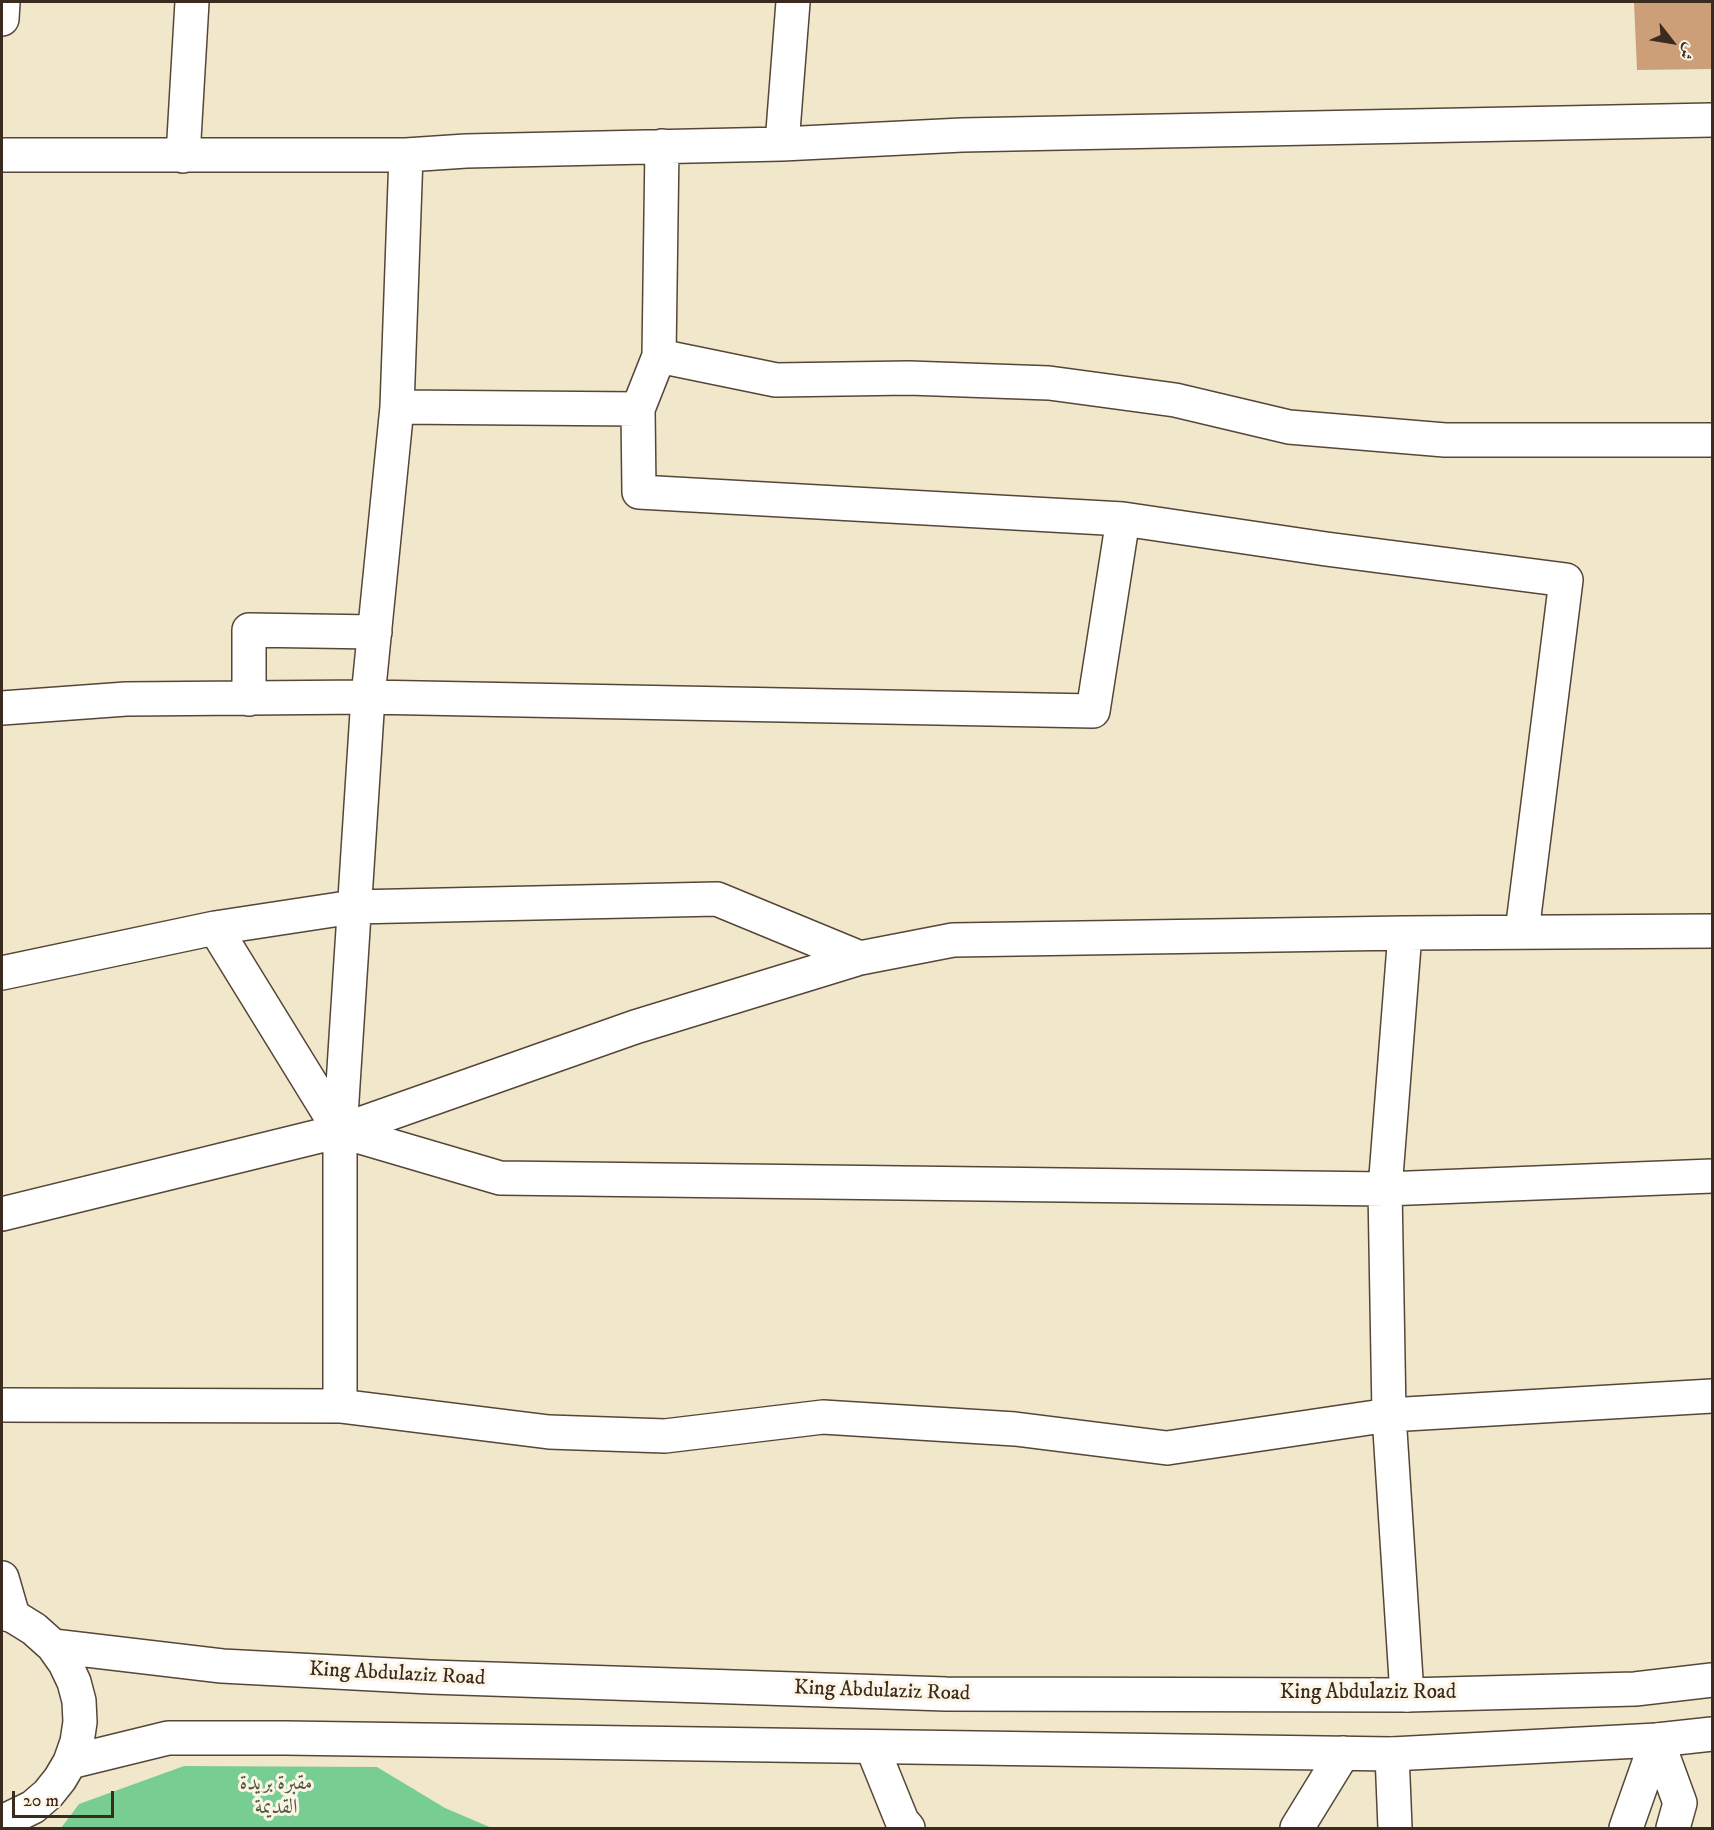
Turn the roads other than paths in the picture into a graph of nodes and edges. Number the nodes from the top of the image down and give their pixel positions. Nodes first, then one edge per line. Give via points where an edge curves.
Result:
1 (3, 2) edge
2 (192, 2) edge
3 (793, 2) edge
4 (2, 19) edge
5 (1713, 120) edge
6 (782, 144) junction
7 (662, 146) junction
8 (2, 155) edge
9 (183, 156) junction
10 (406, 156) junction
11 (659, 356) junction
12 (397, 407) junction
13 (638, 409) junction
14 (1713, 440) edge
15 (1123, 519) junction
16 (375, 632) junction
17 (368, 697) junction
18 (249, 699) junction
19 (2, 708) edge
20 (353, 907) junction
21 (215, 928) junction
22 (1713, 931) edge
23 (1522, 932) junction
24 (1405, 933) junction
25 (860, 957) junction
26 (2, 973) edge
27 (340, 1131) junction
28 (1713, 1176) edge
29 (1385, 1189) junction
30 (2, 1214) edge
31 (1713, 1396) edge
32 (2, 1405) edge
33 (340, 1406) junction
34 (1389, 1415) junction
35 (2, 1578) edge
36 (7, 1615) edge
37 (53, 1646) junction
38 (1713, 1680) edge
39 (1407, 1695) junction
40 (1713, 1734) edge
41 (1657, 1740) junction
42 (872, 1747) junction
43 (1343, 1753) junction
44 (1392, 1754) junction
45 (70, 1762) junction
46 (2, 1822) edge
47 (908, 1828) edge
48 (1297, 1828) edge
49 (1395, 1828) edge
50 (1626, 1828) edge
51 (1673, 1828) edge

1 - 4 main road
2 - 9 main road
3 - 6 main road
5 - 6 main road via 985,134
6 - 7 main road
7 - 10 main road
7 - 11 main road
8 - 9 main road
9 - 10 main road
10 - 12 main road
11 - 13 main road
11 - 14 main road via 776,380 909,378 1049,383 1175,400 1289,427 1445,440
12 - 13 main road
12 - 16 main road
13 - 15 main road via 639,492
15 - 17 main road via 1093,711
15 - 23 main road via 1566,580
16 - 17 main road
16 - 18 main road via 249,630
17 - 18 main road
17 - 20 main road
18 - 19 main road via 126,699
20 - 21 main road
20 - 25 main road via 717,898
20 - 27 main road
21 - 26 main road
21 - 27 main road
22 - 23 main road
23 - 24 main road
24 - 25 main road via 953,940
24 - 29 main road
25 - 27 main road via 635,1027
27 - 29 main road via 500,1178
27 - 30 main road
27 - 33 main road
28 - 29 main road
29 - 34 main road
31 - 34 main road
32 - 33 main road
33 - 34 main road via 549,1432 665,1436 823,1417 1015,1429 1167,1448
34 - 39 main road
35 - 36 main road
36 - 37 main road via 34,1629
37 - 39 main road, King Abdulaziz Road via 222,1666 442,1678 946,1694
37 - 45 main road via 69,1672 79,1701 78,1732
38 - 39 main road, King Abdulaziz Road via 1635,1689
40 - 41 main road
41 - 44 main road
41 - 50 main road
41 - 51 main road via 1680,1803
42 - 43 main road
42 - 45 main road via 168,1738
42 - 47 main road
43 - 44 main road
43 - 48 main road
44 - 49 main road
45 - 46 main road via 48,1794 33,1807

